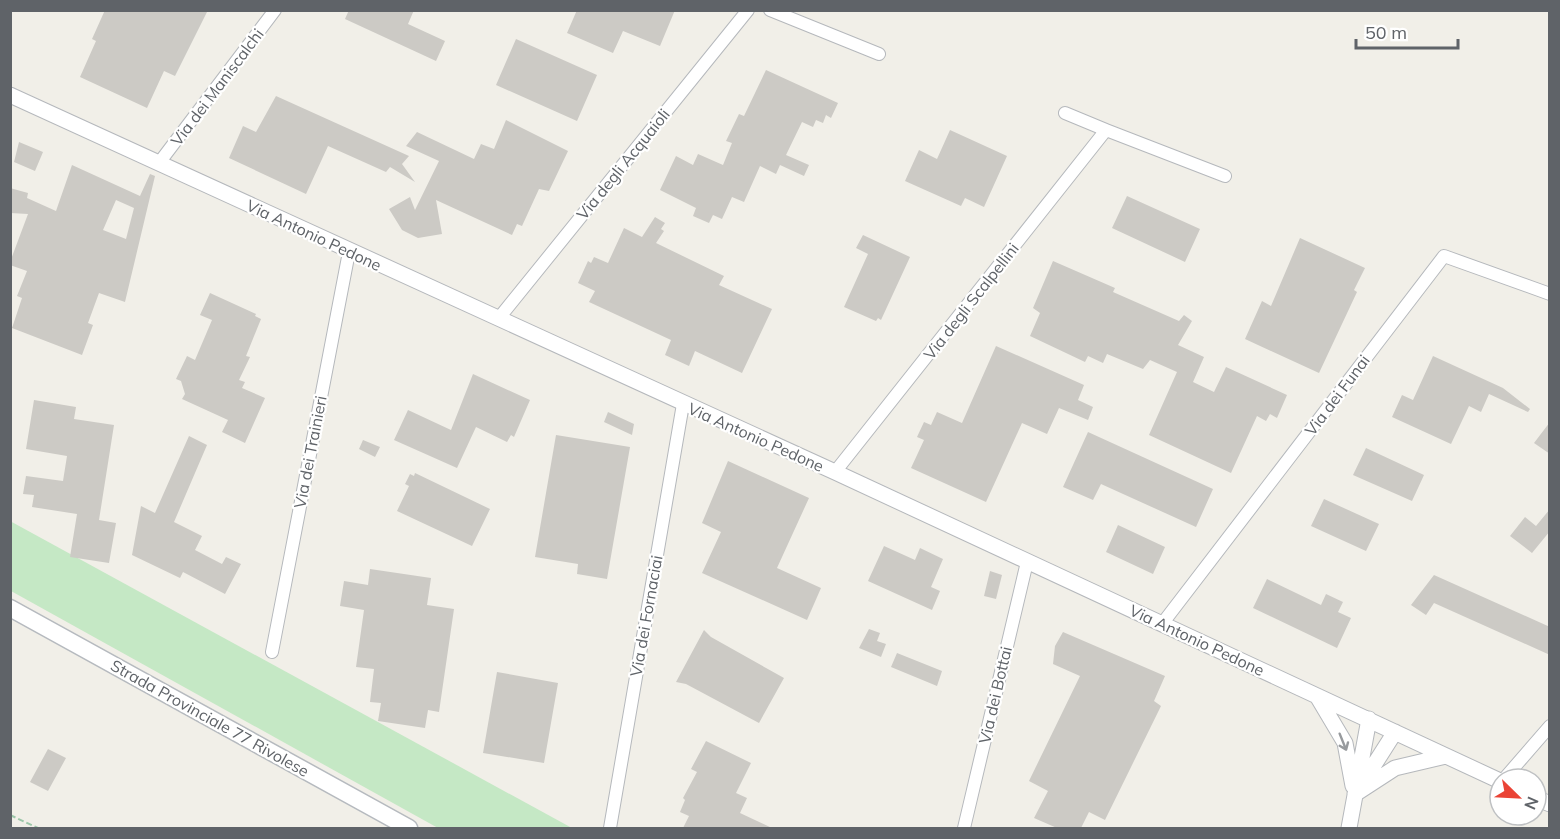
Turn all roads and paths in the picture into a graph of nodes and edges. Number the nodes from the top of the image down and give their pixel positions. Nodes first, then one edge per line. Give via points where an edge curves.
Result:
1 (275, 10) edge
2 (748, 10) edge
3 (770, 10) edge
4 (879, 54) dead end
5 (10, 95) edge
6 (1065, 113) dead end
7 (1106, 130) junction
8 (159, 163) junction
9 (1225, 176) dead end
10 (349, 252) junction
11 (1550, 294) edge
12 (499, 318) junction
13 (682, 404) junction
14 (835, 472) junction
15 (1027, 562) junction
16 (10, 608) edge
17 (1162, 624) junction
18 (272, 652) dead end
19 (1317, 696) junction
20 (1369, 719) junction
21 (1550, 726) edge
22 (1395, 732) junction
23 (1446, 756) junction
24 (1514, 767) edge
25 (1488, 774) edge
26 (1355, 794) junction
27 (10, 815) edge
28 (38, 828) edge
29 (409, 828) edge
30 (610, 828) edge
31 (964, 828) edge
32 (1349, 828) edge

1 - 8 street, Via dei Maniscalchi
2 - 12 street, Via degli Acquaioli
3 - 4 street
5 - 8 street, Via Antonio Pedone
6 - 7 street
7 - 9 street
7 - 14 street, Via degli Scalpellini
8 - 10 street, Via Antonio Pedone
10 - 12 street, Via Antonio Pedone
10 - 18 street, Via dei Trainieri
11 - 17 street, Via dei Funai via 1443,256
12 - 13 street, Via Antonio Pedone
13 - 14 street, Via Antonio Pedone
13 - 30 street, Via dei Fornaciai
14 - 15 street, Via Antonio Pedone
15 - 17 street, Via Antonio Pedone
15 - 31 street, Via dei Bottai
16 - 29 main road, Strada Provinciale 77 Rivolese
17 - 19 street, Via Antonio Pedone
19 - 20 street, Via Antonio Pedone
19 -> 26 street via 1345,743
20 - 22 street, Via Antonio Pedone
20 - 26 street
21 - 24 street
22 - 23 street, Via Antonio Pedone
22 - 26 street
23 - 25 street, Via Antonio Pedone
23 - 26 street via 1395,768
26 - 32 street
27 - 28 path

